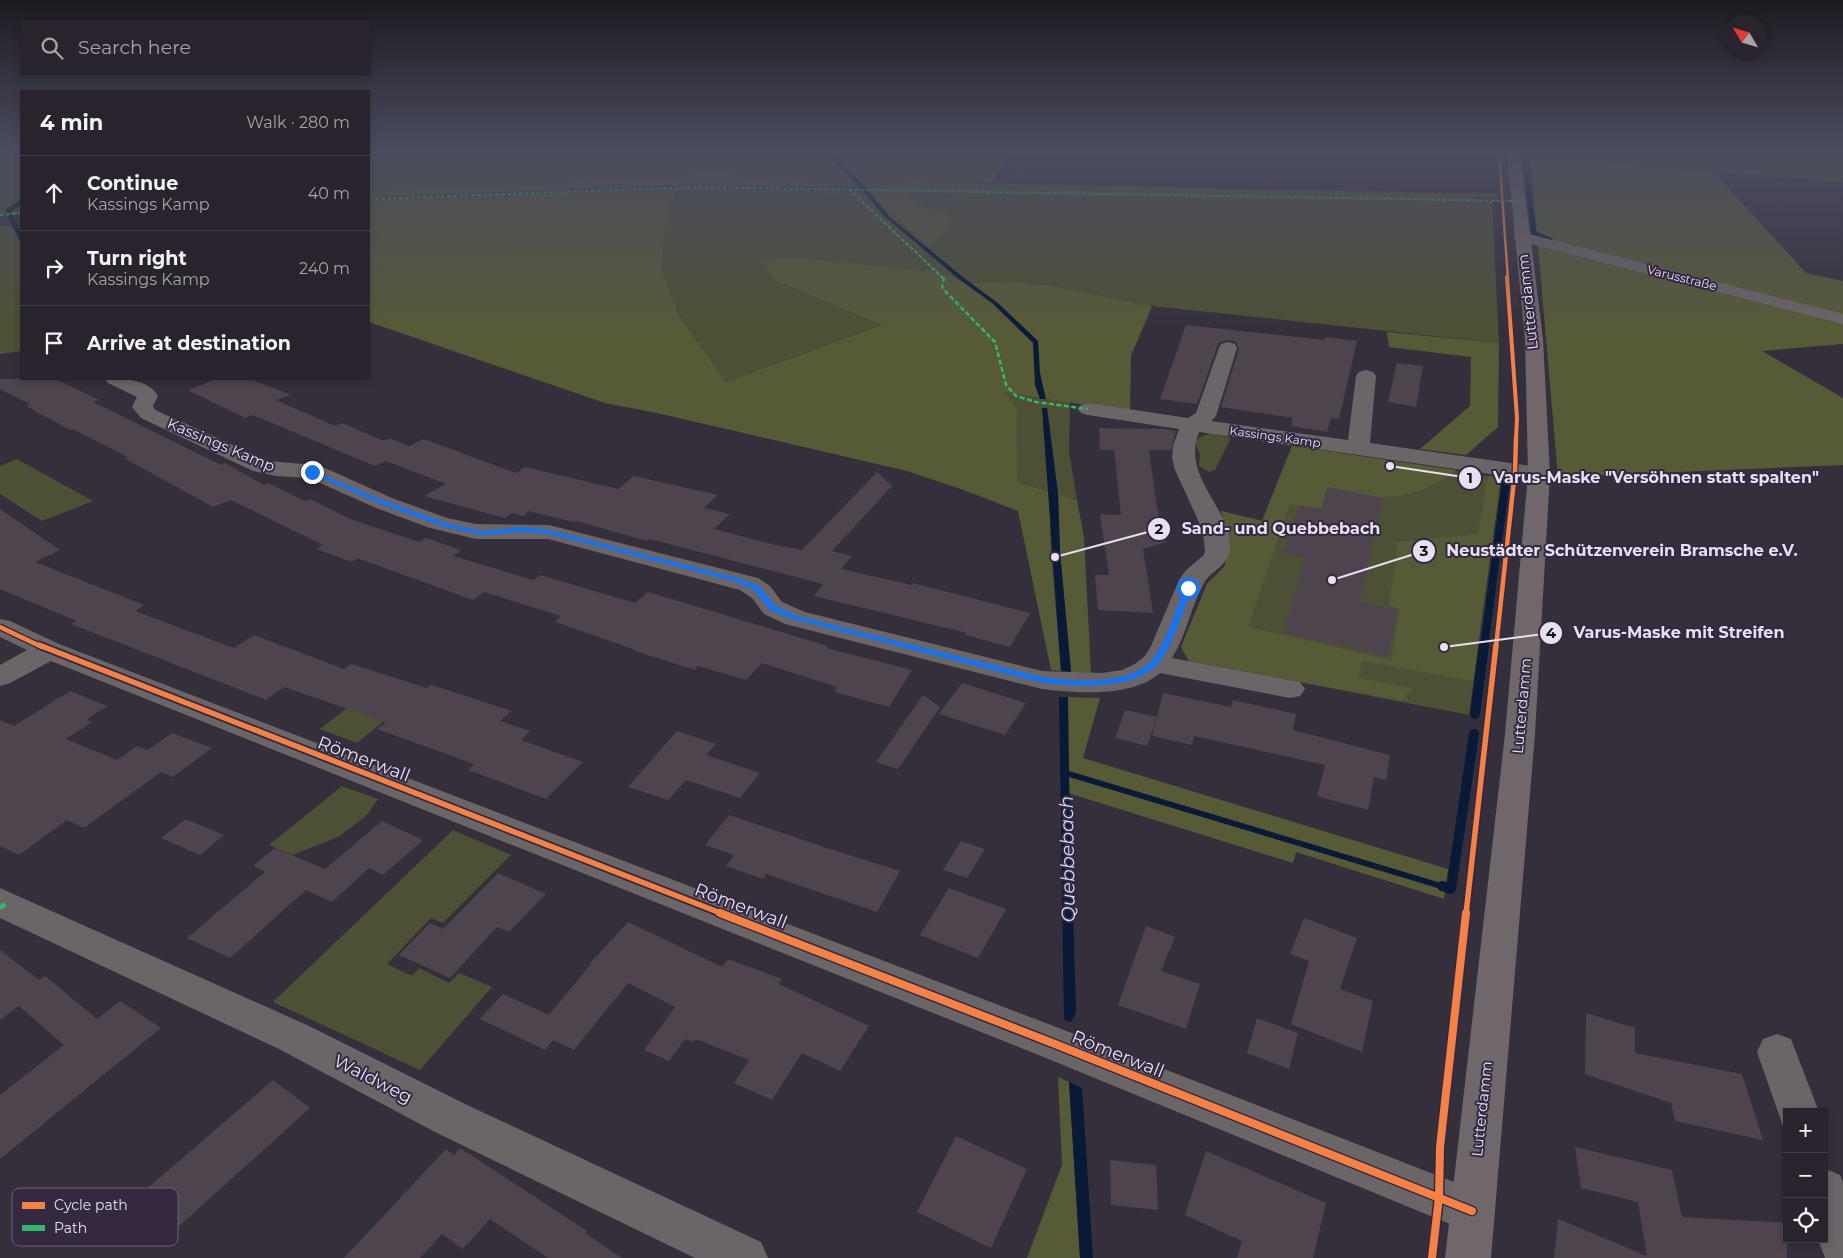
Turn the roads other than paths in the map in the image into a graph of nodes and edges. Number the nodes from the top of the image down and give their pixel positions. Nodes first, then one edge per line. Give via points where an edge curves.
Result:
1 (1518, 212) edge
2 (1521, 237) junction
3 (1843, 319) edge
4 (1228, 348) dead end
5 (1366, 376) dead end
6 (117, 380) edge
7 (1088, 409) dead end
8 (1192, 424) junction
9 (1358, 449) junction
10 (1538, 474) junction
11 (0, 627) edge
12 (50, 650) junction
13 (1154, 663) junction
14 (0, 677) edge
15 (1290, 689) dead end
16 (0, 902) edge
17 (1777, 1052) dead end
18 (1797, 1108) edge
19 (1827, 1198) edge
20 (1472, 1210) junction
21 (1843, 1245) edge
22 (745, 1258) edge
23 (1468, 1258) edge

1 - 2 street, Lutterdamm
2 - 3 street, Varusstraße
2 - 10 street, Lutterdamm via 1534,339
4 - 8 street via 1205,416
5 - 9 street
6 - 13 street, Kassings Kamp via 147,394 142,407 148,414 261,466 318,473 406,512 464,530 549,532 735,579 756,588 773,608 795,618 1042,680 1099,683 1141,672
7 - 8 street, Kassings Kamp
8 - 9 street, Kassings Kamp
8 - 13 street via 1183,456 1210,516 1218,551 1193,578 1172,630
9 - 10 street, Kassings Kamp
10 - 20 street, Lutterdamm via 1520,734
11 - 12 street, Römerwall
12 - 14 street
12 - 20 street, Römerwall
13 - 15 street
16 - 22 street, Waldweg via 292,1037 452,1119
17 - 18 street
19 - 21 street
20 - 23 street, Lutterdamm

